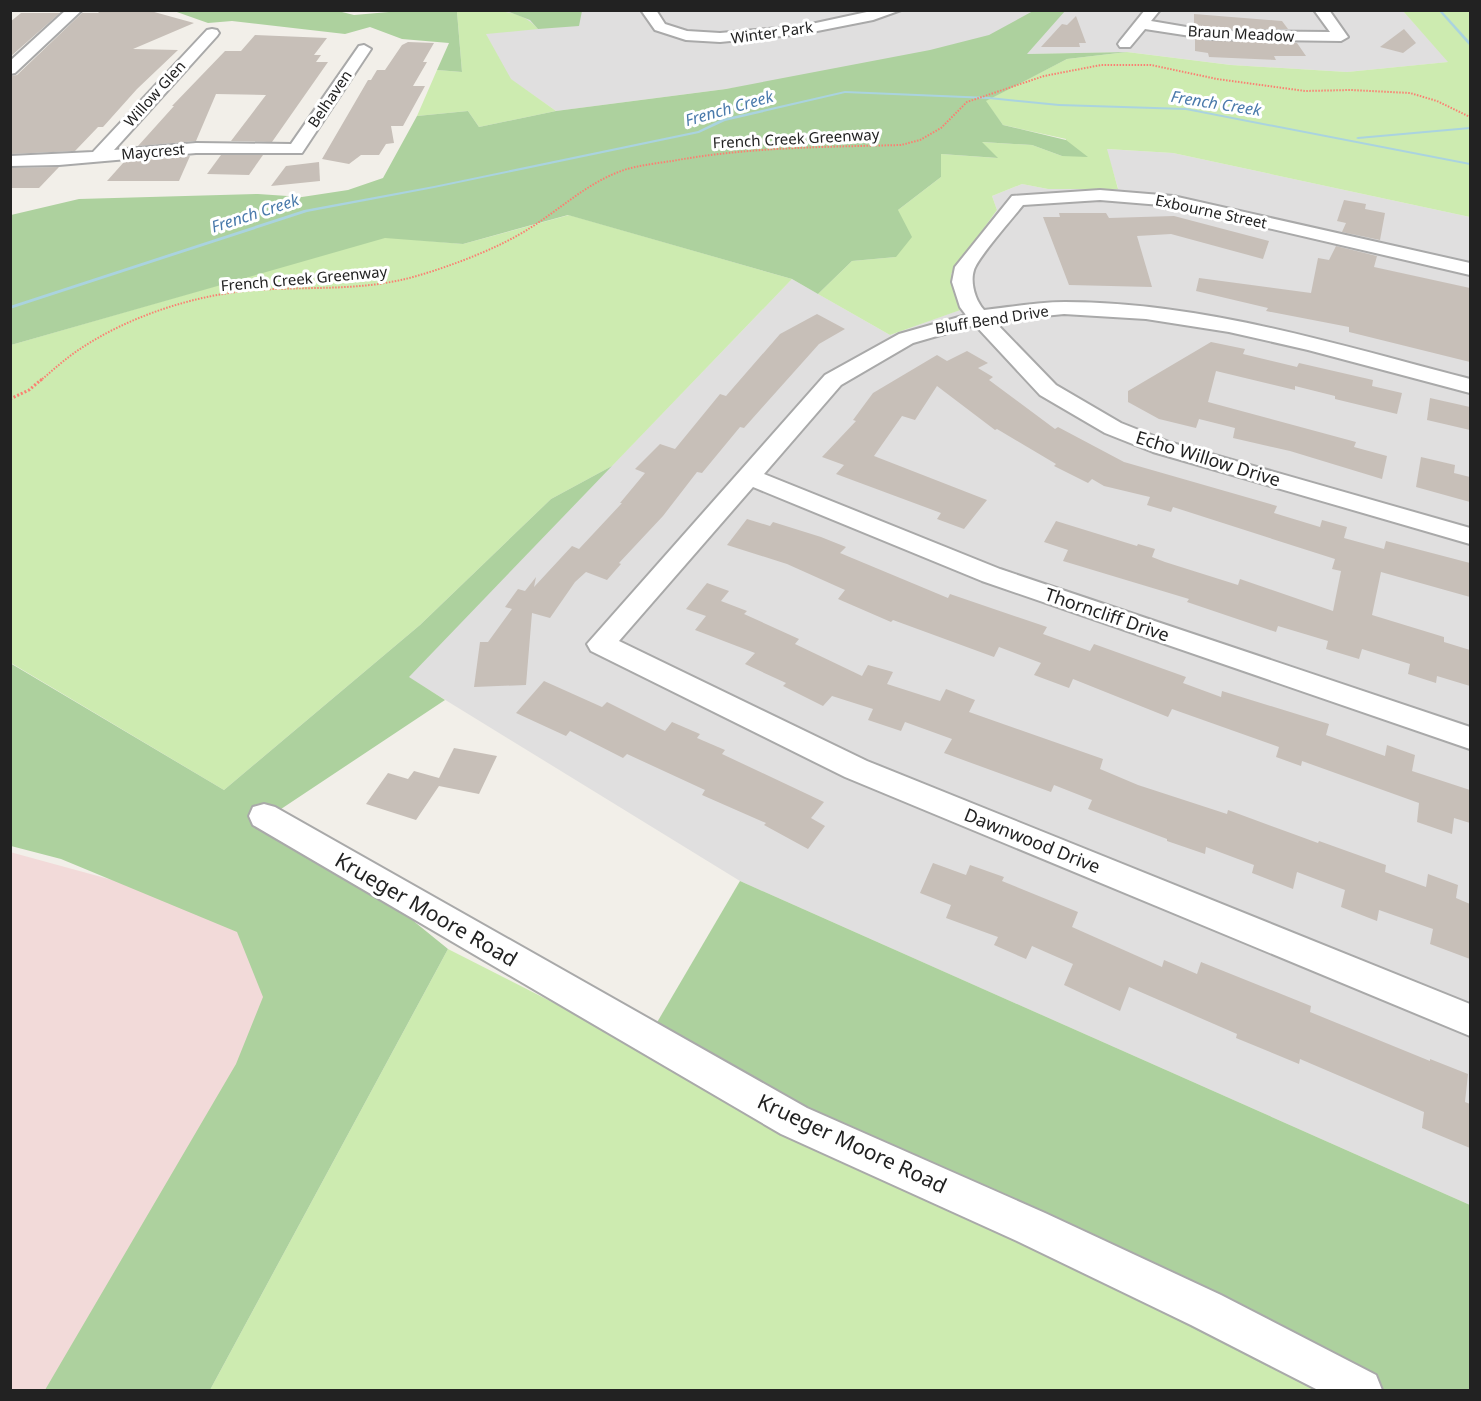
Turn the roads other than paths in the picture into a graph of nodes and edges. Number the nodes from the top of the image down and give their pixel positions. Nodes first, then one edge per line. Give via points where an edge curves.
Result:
1 (75, 10) edge
2 (648, 10) edge
3 (894, 10) edge
4 (1153, 10) edge
5 (1321, 10) edge
6 (1142, 24) junction
7 (212, 33) dead end
8 (1125, 44) dead end
9 (364, 49) dead end
10 (10, 70) edge
11 (296, 149) joint
12 (99, 156) junction
13 (10, 161) edge
14 (1470, 269) edge
15 (980, 318) junction
16 (1470, 386) edge
17 (748, 477) junction
18 (1470, 537) edge
19 (601, 644) joint
20 (1470, 738) edge
21 (264, 816) dead end
22 (1470, 1020) edge
23 (1361, 1390) edge

1 - 10 street
2 - 3 street, Winter Park via 657,27 707,40 851,21
4 - 6 street
5 - 6 street, Braun Meadow via 1341,37 1210,35
6 - 8 street
7 - 12 street, Willow Glen
9 - 11 street, Belhaven
11 - 12 street, Maycrest via 196,148
12 - 13 street, Maycrest
14 - 15 street, Exbourne Street via 1173,201 1100,195 1047,197 1018,200 968,260 962,274 963,290
15 - 16 street, Bluff Bend Drive via 1086,308 1181,316
15 - 17 street, Bluff Bend Drive via 923,332 860,361 833,380
15 - 18 street, Echo Willow Drive via 1048,390 1113,428 1161,447
17 - 19 street, Bluff Bend Drive
17 - 20 street, Thorncliff Drive via 1002,579
19 - 22 street, Dawnwood Drive via 856,769
21 - 23 street, Krueger Moore Road via 794,1121 1051,1236

